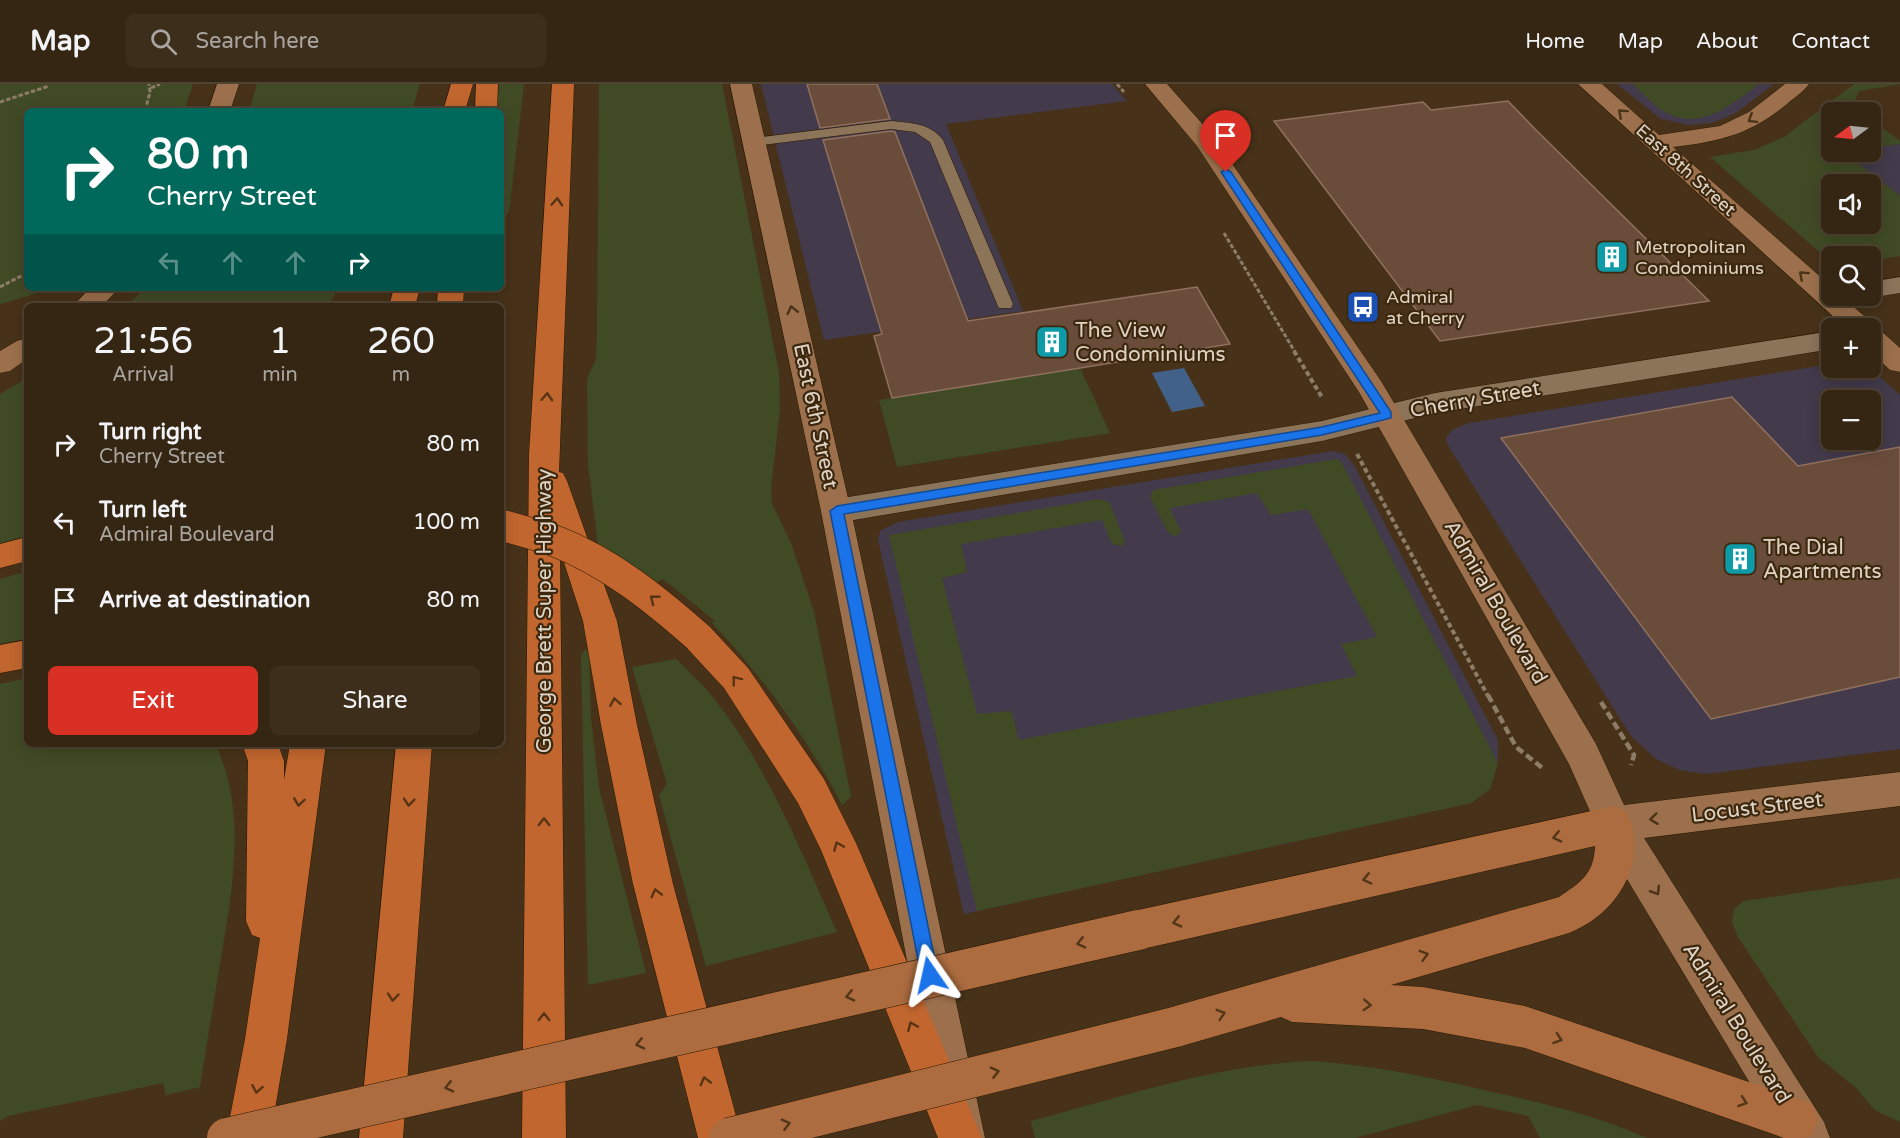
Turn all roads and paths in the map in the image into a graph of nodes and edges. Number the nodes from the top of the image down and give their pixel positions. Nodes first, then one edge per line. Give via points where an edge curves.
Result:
1 (56, 84) edge
2 (160, 84) edge
3 (228, 84) edge
4 (463, 84) edge
5 (487, 84) edge
6 (563, 84) edge
7 (741, 84) edge
8 (1117, 84) edge
9 (1156, 84) edge
10 (1589, 84) edge
11 (1798, 84) edge
12 (49, 85) edge
13 (150, 86) edge
14 (1128, 96) dead end
15 (0, 102) edge
16 (146, 108) edge
17 (220, 108) edge
18 (455, 108) edge
19 (463, 108) edge
20 (486, 108) edge
21 (754, 142) junction
22 (1654, 142) junction
23 (1221, 229) dead end
24 (24, 275) edge
25 (1900, 285) edge
26 (1821, 286) edge
27 (0, 287) edge
28 (1881, 288) edge
29 (103, 291) edge
30 (89, 303) edge
31 (1005, 304) dead end
32 (1841, 306) edge
33 (1853, 318) edge
34 (1821, 342) edge
35 (1881, 345) edge
36 (24, 350) edge
37 (1900, 363) edge
38 (0, 364) edge
39 (1387, 415) junction
40 (1341, 426) junction
41 (544, 456) junction
42 (837, 511) junction
43 (504, 526) edge
44 (24, 550) edge
45 (0, 556) edge
46 (24, 655) edge
47 (0, 659) edge
48 (261, 747) edge
49 (308, 747) edge
50 (414, 747) edge
51 (1552, 775) dead end
52 (1900, 789) edge
53 (1614, 824) junction
54 (1267, 1000) junction
55 (266, 1039) junction
56 (1811, 1132) edge
57 (227, 1138) edge
58 (248, 1138) edge
59 (381, 1138) edge
60 (544, 1138) edge
61 (720, 1138) edge
62 (729, 1138) edge
63 (961, 1138) edge

1 - 12 path
2 - 13 path
3 - 17 street
4 - 18 highway
4 - 19 highway
5 - 20 highway
41 -> 6 highway, George Brett Super Highway
7 - 21 street, East 6th Street
8 - 14 path
9 - 39 street, Admiral Boulevard via 1205,141
22 -> 10 street, East 8th Street
11 -> 22 street via 1739,126 1724,132
12 - 15 path
13 - 16 path
21 - 31 lane via 891,125 928,132 936,140
42 -> 21 street, East 6th Street
26 -> 22 street, East 8th Street
23 - 40 path
24 - 27 path
25 - 28 street
29 - 30 street
32 - 33 street, East 8th Street
34 - 39 street, Cherry Street via 1435,403
35 - 37 street
36 - 38 street
39 - 40 street, Cherry Street
39 - 53 street, Admiral Boulevard via 1583,755
40 - 42 street, Cherry Street
40 - 51 path via 1516,747
60 -> 41 highway, George Brett Super Highway
61 -> 41 highway via 654,884 600,621
42 - 63 street, East 6th Street
63 -> 43 highway, bridge via 837,843 810,791 736,678 654,598 610,568 554,541
44 - 45 highway
46 - 47 highway
48 - 55 highway via 266,761
49 -> 55 highway
50 -> 59 highway
52 -> 53 street, Locust Street
54 -> 53 main road via 1569,914 1593,898 1607,881 1616,860
53 -> 56 street, Admiral Boulevard
53 -> 57 main road, bridge
54 -> 56 main road via 1423,1008 1525,1028
62 -> 54 main road, bridge via 1175,1027
55 -> 58 highway

